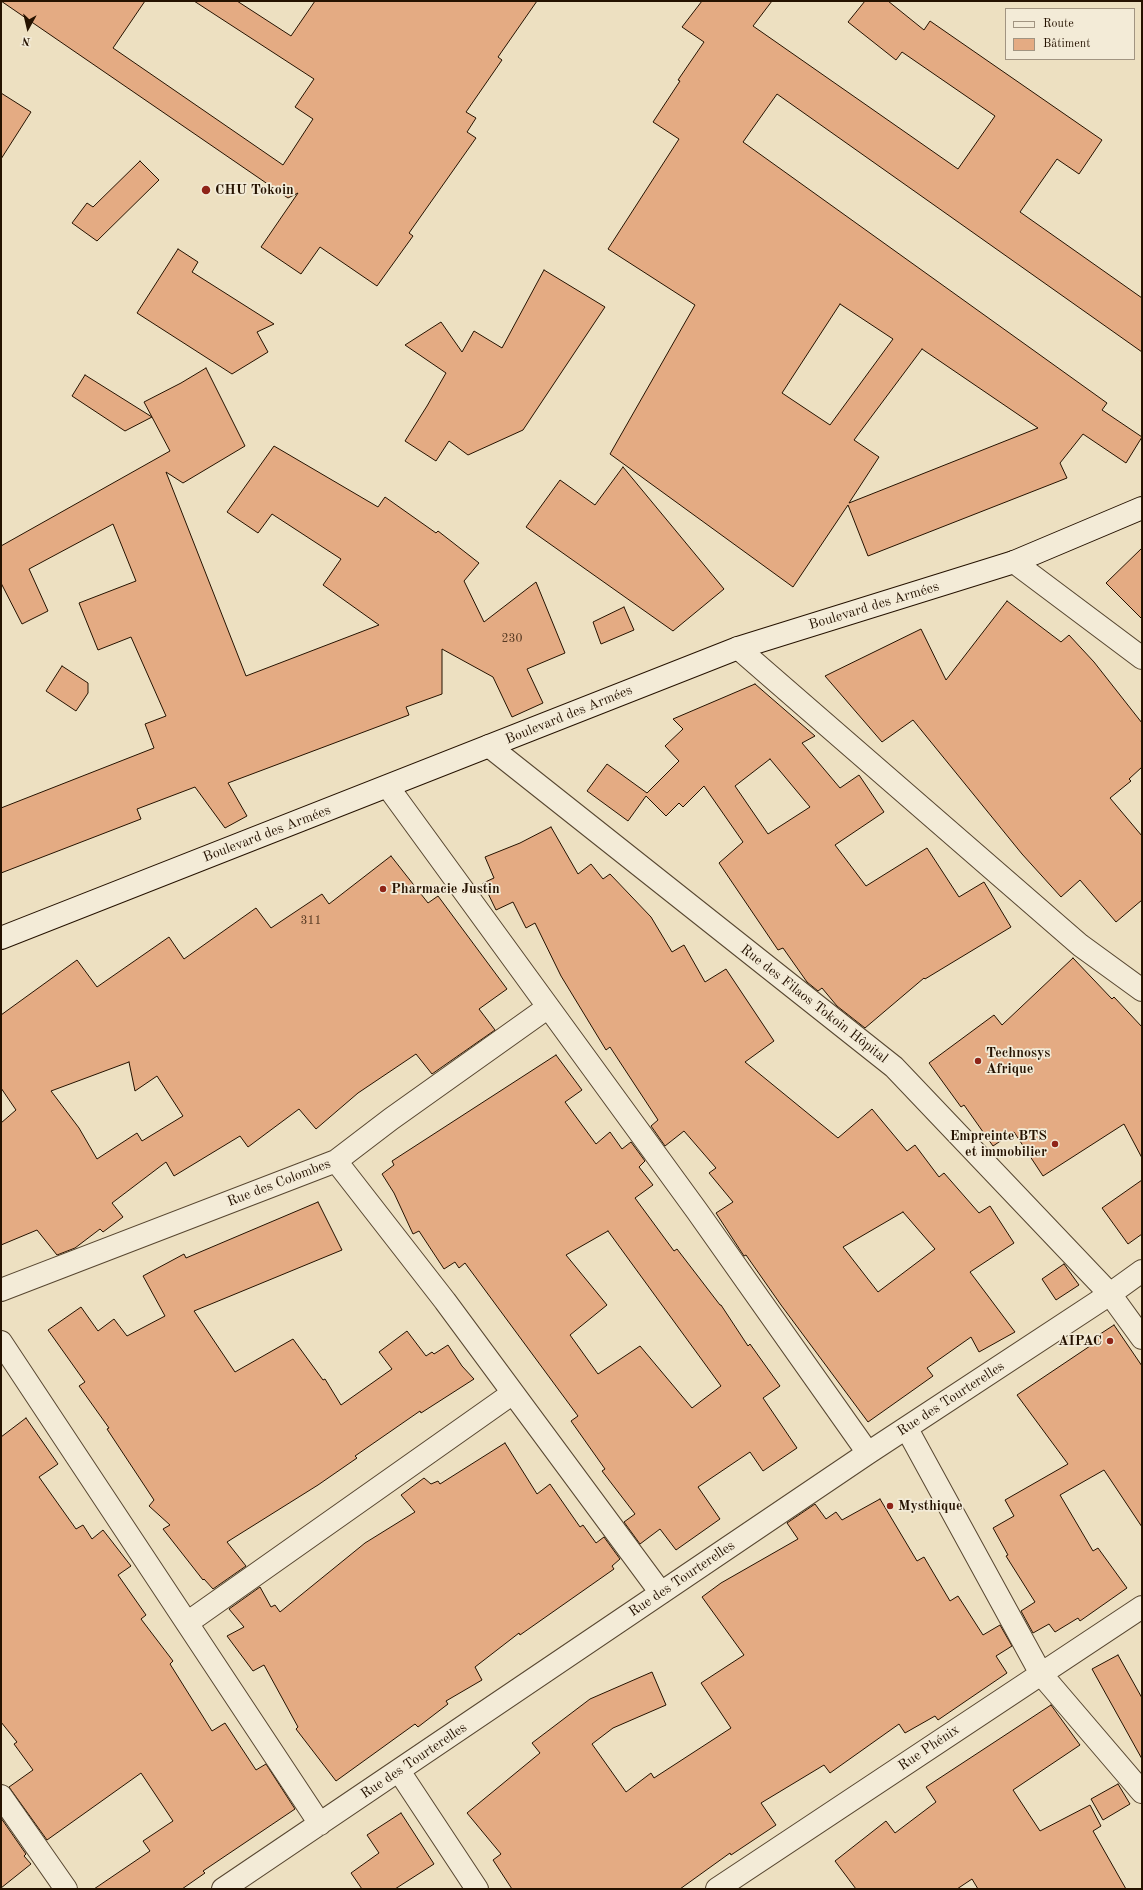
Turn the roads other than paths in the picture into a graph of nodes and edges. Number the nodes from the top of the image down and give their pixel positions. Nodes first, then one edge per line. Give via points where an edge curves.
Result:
1 (1142, 508) edge
2 (1014, 562) junction
3 (738, 648) junction
4 (1142, 658) edge
5 (489, 746) junction
6 (388, 787) junction
7 (1, 938) edge
8 (1142, 990) edge
9 (547, 1008) junction
10 (336, 1161) junction
11 (1142, 1271) edge
12 (1, 1290) edge
13 (1110, 1294) junction
14 (1142, 1338) edge
15 (1, 1342) edge
16 (513, 1393) junction
17 (907, 1429) junction
18 (868, 1453) junction
19 (661, 1594) junction
20 (1142, 1608) edge
21 (187, 1623) junction
22 (1041, 1674) junction
23 (399, 1771) junction
24 (1142, 1792) edge
25 (1, 1796) edge
26 (320, 1824) junction
27 (66, 1889) edge
28 (223, 1889) edge
29 (478, 1889) edge
30 (717, 1889) edge

1 - 2 street, Boulevard des Armées
2 - 3 street, Boulevard des Armées
2 - 4 street
3 - 5 street, Boulevard des Armées
3 - 8 street via 1080,945
5 - 6 street, Boulevard des Armées
5 - 13 street, Rue des Filaos Tokoin Hôpital via 894,1067
6 - 7 street, Boulevard des Armées
6 - 9 street
9 - 10 street, Rue des Colombes
9 - 18 street via 697,1211
10 - 12 street, Rue des Colombes
10 - 16 street
11 - 13 street, Rue des Tourterelles
13 - 14 street, Rue des Filaos Tokoin Hôpital
13 - 17 street, Rue des Tourterelles
15 - 21 street
16 - 19 street
16 - 21 street
17 - 18 street, Rue des Tourterelles
17 - 22 street
18 - 19 street, Rue des Tourterelles
19 - 23 street, Rue des Tourterelles
20 - 22 street, Rue Phénix
21 - 26 street
22 - 24 street
22 - 30 street, Rue Phénix
23 - 26 street, Rue des Tourterelles
23 - 29 street
25 - 27 street
26 - 28 street, Rue des Tourterelles

